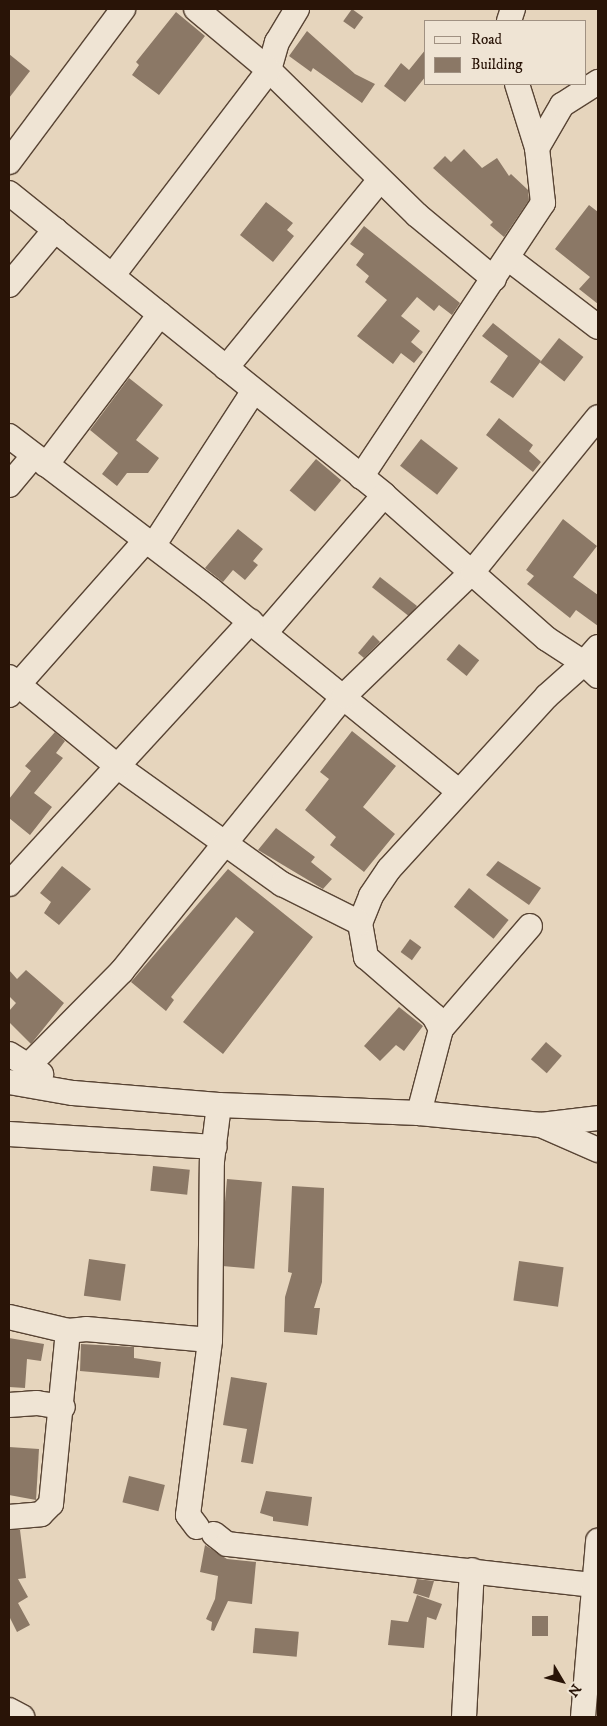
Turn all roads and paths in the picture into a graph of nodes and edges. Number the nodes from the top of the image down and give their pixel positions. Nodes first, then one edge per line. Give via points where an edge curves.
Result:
1 (123, 9) edge
2 (196, 9) edge
3 (297, 9) edge
4 (269, 70) junction
5 (598, 82) edge
6 (518, 85) edge
7 (536, 148) junction
8 (9, 162) edge
9 (380, 180) junction
10 (9, 193) edge
11 (55, 230) junction
12 (509, 259) junction
13 (113, 275) junction
14 (494, 279) junction
15 (9, 285) edge
16 (160, 314) junction
17 (598, 327) edge
18 (226, 368) junction
19 (253, 392) junction
20 (598, 417) edge
21 (9, 436) edge
22 (40, 460) junction
23 (361, 477) junction
24 (9, 485) edge
25 (384, 495) junction
26 (149, 543) junction
27 (473, 570) junction
28 (258, 627) junction
29 (593, 662) edge
30 (12, 685) edge
31 (344, 696) junction
32 (117, 766) junction
33 (458, 791) junction
34 (229, 844) junction
35 (9, 884) edge
36 (360, 923) junction
37 (530, 926) dead end
38 (441, 1030) junction
39 (18, 1060) edge
40 (9, 1082) edge
41 (73, 1093) junction
42 (219, 1105) junction
43 (419, 1113) junction
44 (598, 1118) edge
45 (541, 1125) junction
46 (9, 1134) edge
47 (214, 1147) junction
48 (598, 1150) edge
49 (9, 1318) edge
50 (68, 1331) junction
51 (210, 1340) junction
52 (9, 1405) edge
53 (63, 1408) junction
54 (9, 1517) edge
55 (598, 1541) edge
56 (472, 1570) junction
57 (591, 1585) junction
58 (9, 1710) edge
59 (22, 1717) edge
60 (464, 1717) edge
61 (583, 1717) edge

1 - 8 street
2 - 4 street
3 - 4 street via 277,42
4 - 9 street
4 - 13 street via 202,153
5 - 7 street via 562,105
6 - 7 street
7 - 12 street via 543,203
9 - 14 street
9 - 18 street
10 - 11 street
11 - 13 street
11 - 15 street
12 - 14 street
12 - 17 street
13 - 16 street
14 - 23 street
16 - 18 street
16 - 22 street
18 - 19 street
19 - 23 street
19 - 26 street
20 - 27 street
21 - 22 street
22 - 24 street
22 - 26 street
23 - 25 street
25 - 27 street
25 - 28 street
26 - 28 street
26 - 30 street
27 - 29 street via 547,639
27 - 31 street
28 - 31 street
28 - 32 street
29 - 33 street
30 - 32 street
31 - 33 street
31 - 34 street
32 - 34 street
32 - 35 street
33 - 36 street via 389,869 371,896
34 - 36 street via 282,884
34 - 39 street via 122,971
36 - 38 street via 366,957 434,1016
37 - 38 street
38 - 43 street
39 - 41 street
40 - 41 street
41 - 42 street
42 - 43 street
42 - 47 street
43 - 45 street
44 - 45 street
45 - 48 street
46 - 47 street
47 - 51 street
49 - 50 street
50 - 51 street via 86,1328
50 - 53 street
51 - 56 street via 188,1515 227,1544
52 - 53 street via 37,1403
53 - 54 street via 51,1504 41,1514
55 - 57 street
56 - 57 street
56 - 60 street
57 - 61 street
58 - 59 street

